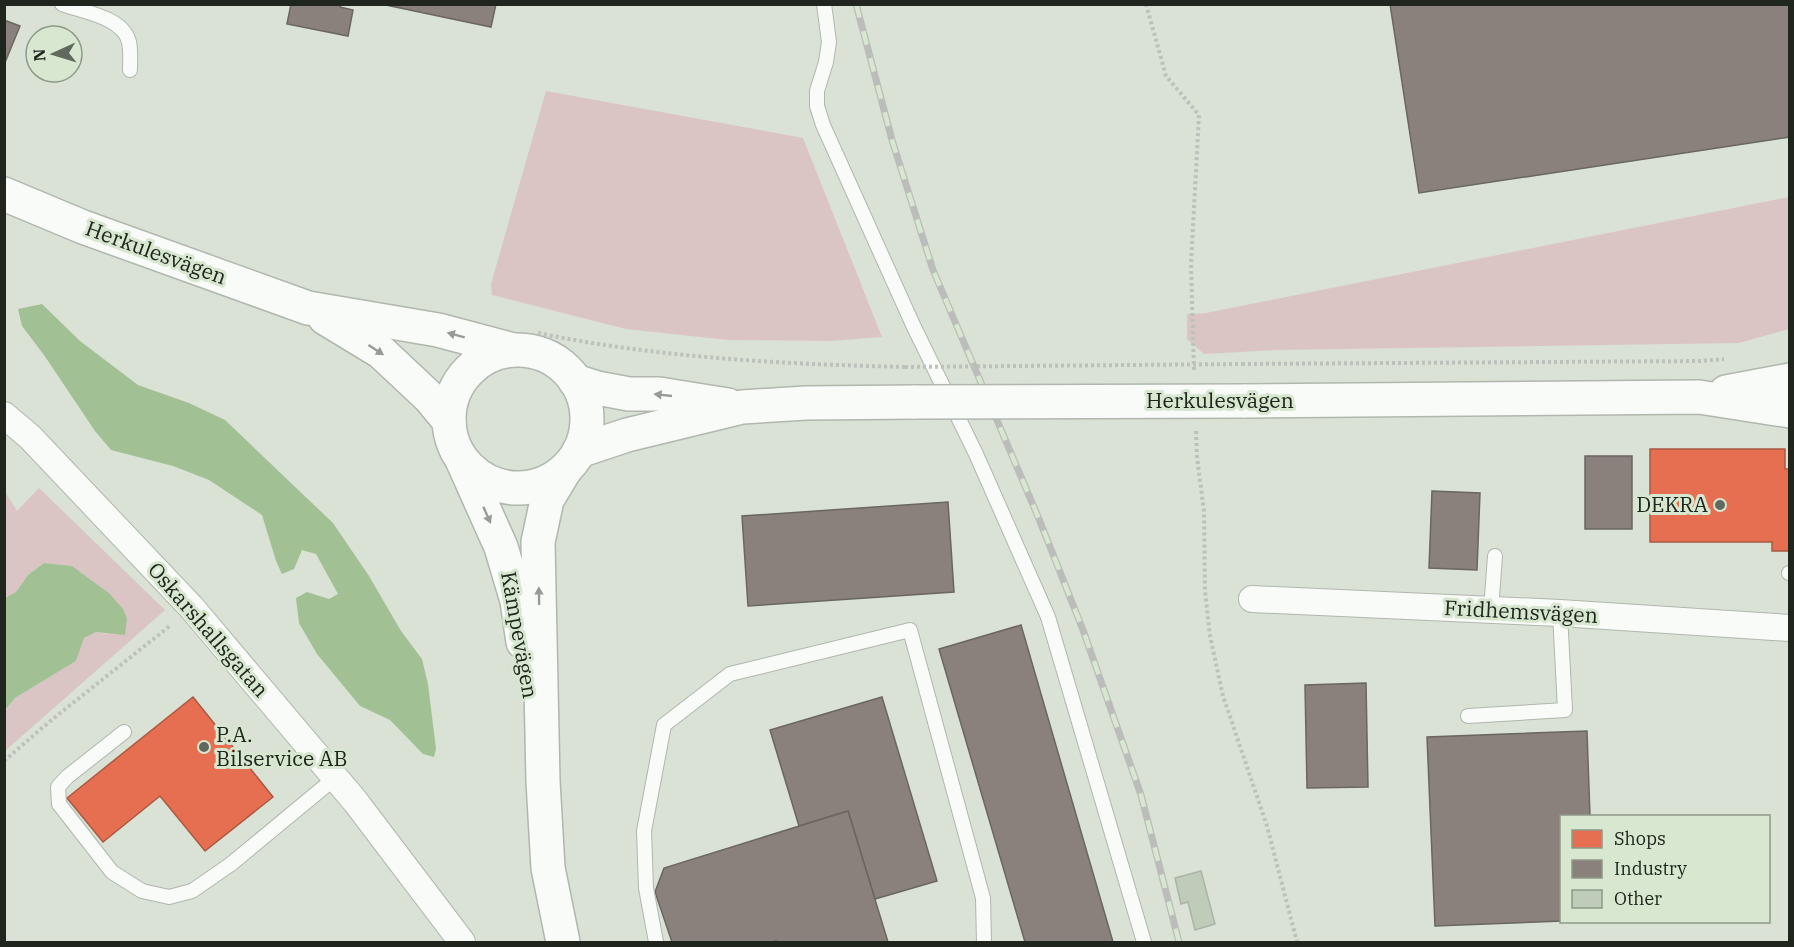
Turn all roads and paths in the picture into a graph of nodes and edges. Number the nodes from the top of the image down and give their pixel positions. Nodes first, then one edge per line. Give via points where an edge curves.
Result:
1 (62, 4) edge
2 (824, 4) edge
3 (1146, 4) edge
4 (130, 70) dead end
5 (4, 194) edge
6 (308, 308) junction
7 (521, 341) junction
8 (1732, 358) dead end
9 (1194, 378) dead end
10 (1790, 380) edge
11 (575, 381) junction
12 (1698, 397) junction
13 (742, 407) junction
14 (1790, 411) edge
15 (4, 415) edge
16 (448, 421) junction
17 (1196, 423) dead end
18 (572, 460) junction
19 (463, 462) junction
20 (1494, 556) dead end
21 (1251, 599) dead end
22 (192, 608) junction
23 (1491, 610) junction
24 (1560, 613) junction
25 (1790, 628) edge
26 (1468, 716) dead end
27 (124, 732) dead end
28 (4, 761) edge
29 (335, 778) junction
30 (543, 781) junction
31 (462, 942) edge
32 (563, 942) edge
33 (656, 942) edge
34 (984, 942) edge
35 (1144, 942) edge
36 (1297, 942) edge

1 - 4 lane via 121,27 129,41
2 - 35 lane via 829,42 817,91 823,125 1048,617
3 - 9 path via 1166,76 1199,114 1191,264
5 - 6 main road, Herkulesvägen via 83,227
7 -> 6 main road, Herkulesvägen
6 -> 16 main road, Herkulesvägen via 381,352 430,398
7 - 8 path, bridge via 799,364 904,367
7 - 11 main road via 531,351 563,367
7 - 16 main road via 474,366 460,381 451,400
10 - 12 main road, Herkulesvägen
13 -> 11 main road, Herkulesvägen via 659,394 629,394
11 - 18 main road via 584,399 587,419 584,439
12 - 13 main road, Herkulesvägen, bridge via 806,403
12 - 14 main road, Herkulesvägen
13 - 18 main road, Herkulesvägen via 627,435
15 - 22 street, Oskarshallsgatan via 30,437
16 - 19 main road via 452,442
17 - 36 path via 1210,636 1222,696 1267,826
18 - 19 main road via 546,483 524,489 501,487 480,478
30 -> 18 main road, Kämpevägen via 538,542 547,500
19 -> 30 main road, Kämpevägen via 501,547 517,601
20 - 23 lane
21 - 23 street, Fridhemsvägen
22 - 28 path
22 - 29 street, Oskarshallsgatan
23 - 24 street, Fridhemsvägen
24 - 25 street, Fridhemsvägen
24 - 26 lane via 1565,710
27 - 29 lane via 67,777 58,787 59,804 112,872 142,891 169,897 192,891 231,864
29 - 31 street, Oskarshallsgatan
30 - 32 main road, Kämpevägen via 548,868
33 - 34 lane via 646,888 644,831 664,725 730,674 910,630 983,898

